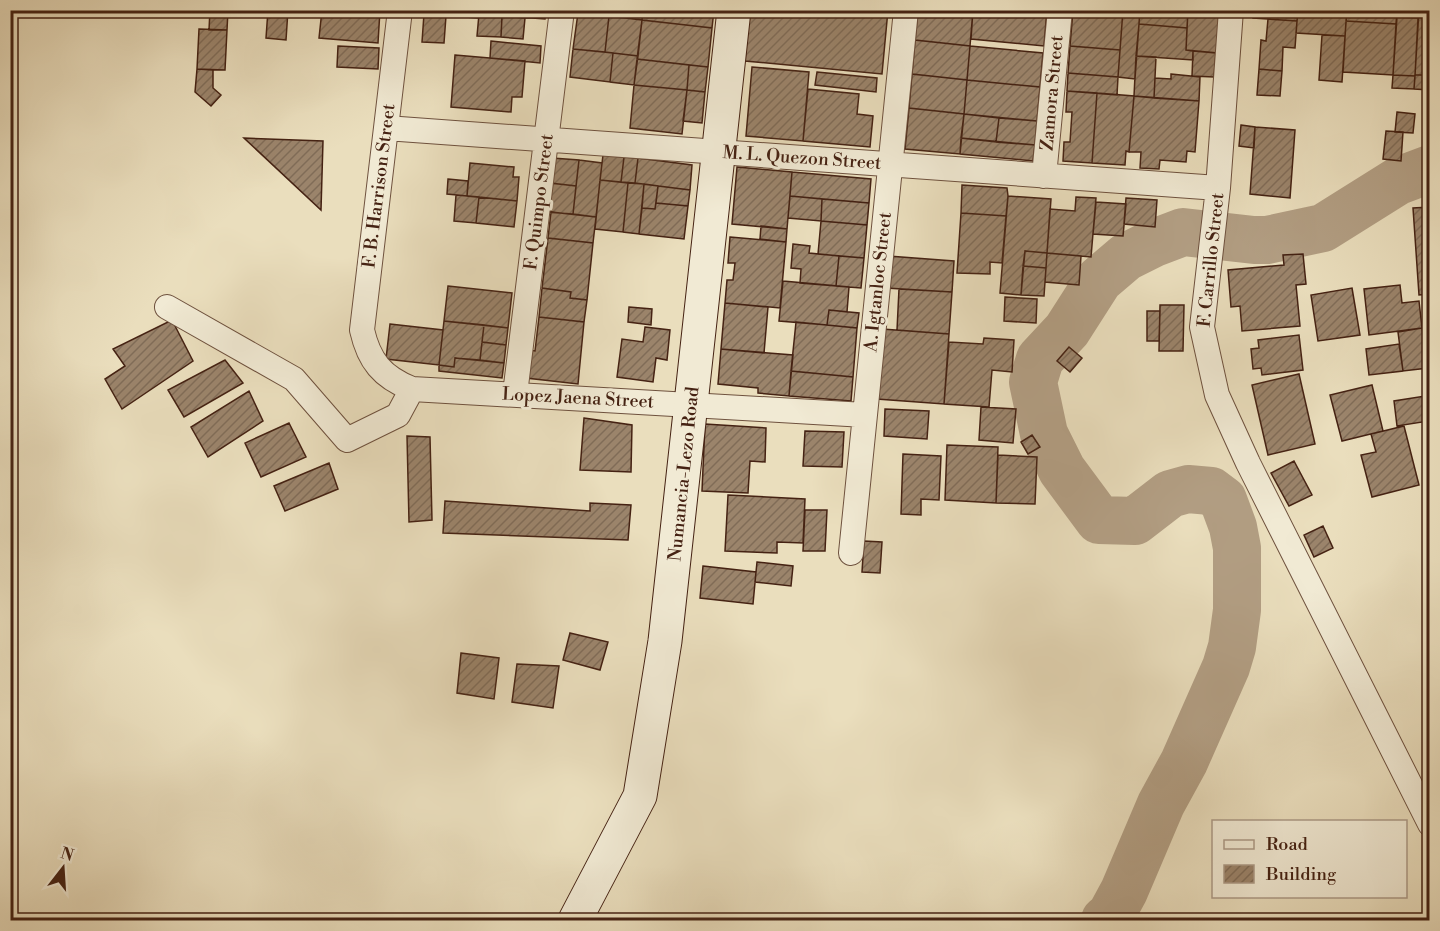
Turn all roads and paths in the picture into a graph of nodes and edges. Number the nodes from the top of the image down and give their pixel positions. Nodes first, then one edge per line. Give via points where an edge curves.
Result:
1 (400, 10) edge
2 (562, 10) edge
3 (734, 10) edge
4 (906, 10) edge
5 (1060, 10) edge
6 (1231, 10) edge
7 (386, 128) junction
8 (547, 139) junction
9 (719, 152) junction
10 (890, 164) junction
11 (1044, 176) junction
12 (1218, 189) junction
13 (167, 307) dead end
14 (373, 361) joint
15 (412, 389) junction
16 (516, 394) junction
17 (692, 405) junction
18 (865, 415) junction
19 (851, 553) dead end
20 (1430, 824) edge
21 (575, 921) edge

1 - 7 street, F. B. Harrison Street
2 - 8 street, F. Quimpo Street
3 - 9 main road, Numancia-Lezo Road
4 - 10 street, A. Igtanloc Street
5 - 11 street, Zamora Street
6 - 12 street, F. Carrillo Street
7 - 8 street, M. L. Quezon Street
7 - 14 street, F. B. Harrison Street via 362,330
8 - 9 street, M. L. Quezon Street
8 - 16 street, F. Quimpo Street
9 - 10 street, M. L. Quezon Street
9 - 17 main road, Numancia-Lezo Road
10 - 11 street, M. L. Quezon Street
10 - 18 street, A. Igtanloc Street
11 - 12 street, M. L. Quezon Street
12 - 20 street, F. Carrillo Street via 1202,327 1217,395
13 - 15 street via 294,379 347,440 398,415
14 - 15 street, Lopez Jaena Street via 384,373
15 - 16 street, Lopez Jaena Street
16 - 17 street, Lopez Jaena Street
17 - 18 street, Lopez Jaena Street
17 - 21 main road, Numancia-Lezo Road via 665,641 640,796
18 - 19 street, A. Igtanloc Street

